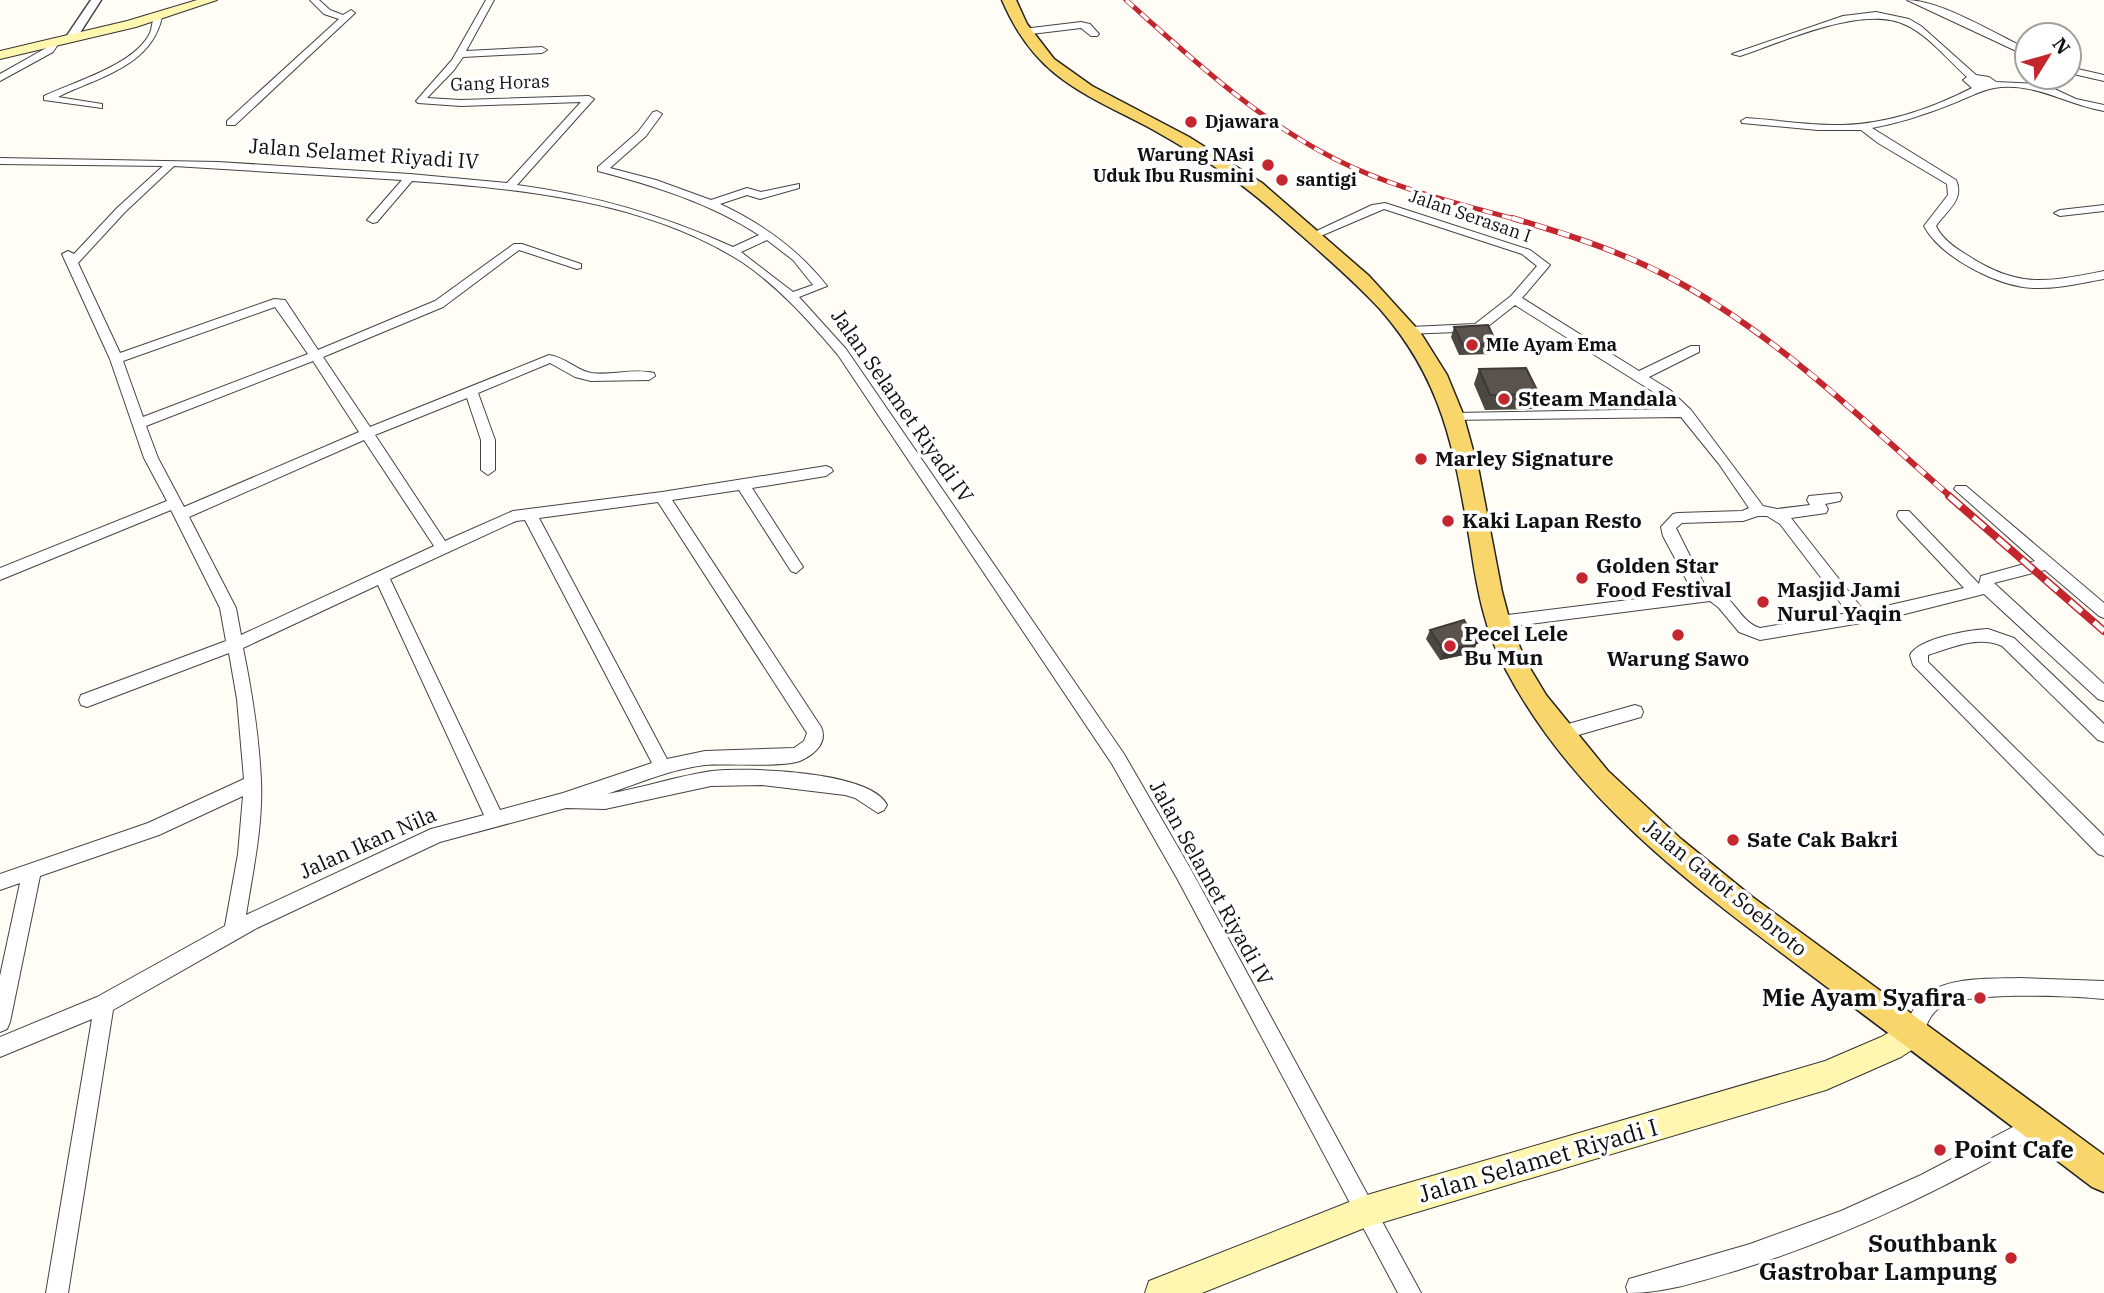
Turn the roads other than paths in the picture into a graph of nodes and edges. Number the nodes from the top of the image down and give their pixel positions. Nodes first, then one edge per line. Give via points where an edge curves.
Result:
1 (96, 0) edge
2 (211, 0) edge
3 (328, 0) edge
4 (490, 0) edge
5 (1009, 0) edge
6 (1911, 0) edge
7 (315, 1) edge
8 (158, 17) junction
9 (343, 18) junction
10 (1023, 33) junction
11 (1094, 33) dead end
12 (72, 37) junction
13 (55, 41) junction
14 (2013, 45) edge
15 (542, 50) dead end
16 (460, 54) junction
17 (1737, 54) dead end
18 (0, 55) edge
19 (2083, 73) edge
20 (1973, 77) junction
21 (0, 78) edge
22 (2104, 78) edge
23 (2013, 84) edge
24 (1993, 85) junction
25 (1981, 87) junction
26 (2052, 91) edge
27 (98, 106) dead end
28 (2104, 108) edge
29 (657, 114) dead end
30 (1746, 121) dead end
31 (231, 123) dead end
32 (1864, 127) junction
33 (0, 161) edge
34 (172, 163) junction
35 (410, 177) junction
36 (510, 186) junction
37 (795, 186) dead end
38 (711, 204) junction
39 (2104, 208) edge
40 (2060, 213) dead end
41 (373, 220) dead end
42 (767, 235) junction
43 (1312, 236) junction
44 (732, 252) junction
45 (577, 266) dead end
46 (2104, 275) edge
47 (792, 296) junction
48 (1515, 299) junction
49 (1410, 331) junction
50 (1695, 349) dead end
51 (314, 356) junction
52 (116, 359) junction
53 (649, 376) dead end
54 (1638, 377) junction
55 (471, 391) junction
56 (1686, 413) junction
57 (1454, 417) junction
58 (139, 424) junction
59 (366, 433) junction
60 (488, 470) dead end
61 (826, 471) dead end
62 (743, 485) junction
63 (1961, 489) dead end
64 (662, 497) junction
65 (1835, 497) dead end
66 (176, 509) junction
67 (1757, 511) junction
68 (529, 513) junction
69 (1778, 514) junction
70 (1904, 515) dead end
71 (443, 549) junction
72 (2047, 564) junction
73 (796, 566) dead end
74 (0, 574) edge
75 (382, 577) junction
76 (1982, 590) junction
77 (1702, 595) junction
78 (2104, 612) edge
79 (1860, 617) junction
80 (1499, 622) junction
81 (236, 644) junction
82 (2104, 694) edge
83 (87, 700) dead end
84 (1635, 712) dead end
85 (1561, 733) junction
86 (2104, 735) edge
87 (663, 767) junction
88 (253, 783) junction
89 (563, 801) junction
90 (878, 805) dead end
91 (495, 819) junction
92 (2104, 848) edge
93 (32, 871) junction
94 (0, 882) edge
95 (234, 930) junction
96 (2104, 990) edge
97 (104, 1004) junction
98 (0, 1022) edge
99 (1914, 1032) junction
100 (0, 1047) edge
101 (2038, 1124) junction
102 (2104, 1175) edge
103 (1367, 1211) junction
104 (1637, 1287) dead end
105 (57, 1293) edge
106 (1161, 1293) edge
107 (1410, 1293) edge

1 - 12 street
2 - 8 main road
3 - 7 street
3 - 9 street via 351,13
4 - 16 street, Gang Horas via 472,25
5 - 10 main road, Jalan Gatot Soebroto
6 - 14 street
7 - 9 street
8 - 12 main road
8 - 27 street via 157,32 119,65 47,98
9 - 31 street
10 - 11 street via 1080,25
10 - 43 main road, Jalan Gatot Soebroto via 1038,53 1071,80 1238,174
12 - 13 main road
13 - 18 main road
13 - 21 street via 50,50
15 - 16 street
16 - 36 street, Gang Horas via 421,101 589,99
17 - 20 street via 1846,18 1876,15 1918,27
19 - 22 street
20 - 24 street
20 - 25 street via 1968,80
23 - 24 street
24 - 25 street
25 - 32 street via 1949,103
26 - 28 street via 2082,105
29 - 38 street via 642,134 602,169 645,179
30 - 32 street
32 - 46 street via 1952,182 1953,200 1930,226 1933,234 1967,260 2023,285
33 - 34 street, Jalan Selamet Riyadi IV
34 - 35 street, Jalan Selamet Riyadi IV
34 - 52 street via 70,259
35 - 36 street, Jalan Selamet Riyadi IV
35 - 41 street
36 - 44 street, Jalan Selamet Riyadi IV via 648,218
37 - 38 street via 760,196 747,191
38 - 42 street
39 - 40 street
42 - 44 street
42 - 47 street via 795,256 821,286
43 - 48 street, Jalan Serasan I via 1385,206 1539,259 1544,265
43 - 49 main road, Jalan Gatot Soebroto
44 - 47 street, Jalan Selamet Riyadi IV
45 - 51 street via 518,246 439,304
47 - 103 street, Jalan Selamet Riyadi IV via 842,352 876,400 1118,759
48 - 49 street, Jalan Serasan I via 1478,328
48 - 54 street
49 - 57 main road, Jalan Gatot Soebroto via 1442,384
50 - 54 street
51 - 52 street via 277,302
51 - 58 street
51 - 59 street
52 - 58 street
53 - 55 street via 591,377 551,359
54 - 56 street
55 - 59 street
55 - 60 street via 488,440
56 - 57 street
56 - 67 street
57 - 80 main road, Jalan Gatot Soebroto
58 - 66 street
59 - 66 street
59 - 71 street
61 - 62 street
62 - 64 street
62 - 73 street
63 - 72 street
64 - 68 street
64 - 87 street, Jalan Ikan Nila via 815,732 815,739 797,755 724,756
65 - 69 street via 1814,500 1821,509
66 - 74 street
66 - 81 street via 228,608
67 - 69 street
67 - 77 street via 1743,516 1678,518 1668,527
68 - 71 street via 495,522
68 - 87 street
69 - 79 street
70 - 76 street
71 - 75 street
72 - 76 street via 1998,575 1986,580
72 - 78 street
75 - 81 street
75 - 91 street
76 - 79 street
76 - 82 street
77 - 79 street via 1726,602 1739,625 1752,634
77 - 80 street
80 - 85 main road, Jalan Gatot Soebroto via 1515,666
81 - 83 street
81 - 88 street
84 - 85 street
85 - 99 main road, Jalan Gatot Soebroto via 1635,816 1685,862
86 - 92 street via 1997,636 1985,634 1918,655 1921,665
87 - 89 street, Jalan Ikan Nila
88 - 93 street via 153,829
88 - 95 street
89 - 90 street via 611,802 712,779 742,777 845,788 859,791
89 - 91 street, Jalan Ikan Nila
91 - 95 street, Jalan Ikan Nila via 437,835
93 - 94 street
93 - 98 street
95 - 97 street, Jalan Ikan Nila
96 - 99 street via 1964,990 1936,998 1919,1017
97 - 100 street, Jalan Ikan Nila
97 - 105 street
99 - 101 main road, Jalan Gatot Soebroto
99 - 103 main road, Jalan Selamet Riyadi I via 1826,1075
101 - 102 main road, Jalan Gatot Soebroto
101 - 104 street via 1895,1200 1814,1233
103 - 106 main road, Jalan Selamet Riyadi I
103 - 107 street, Jalan Selamet Riyadi IV

